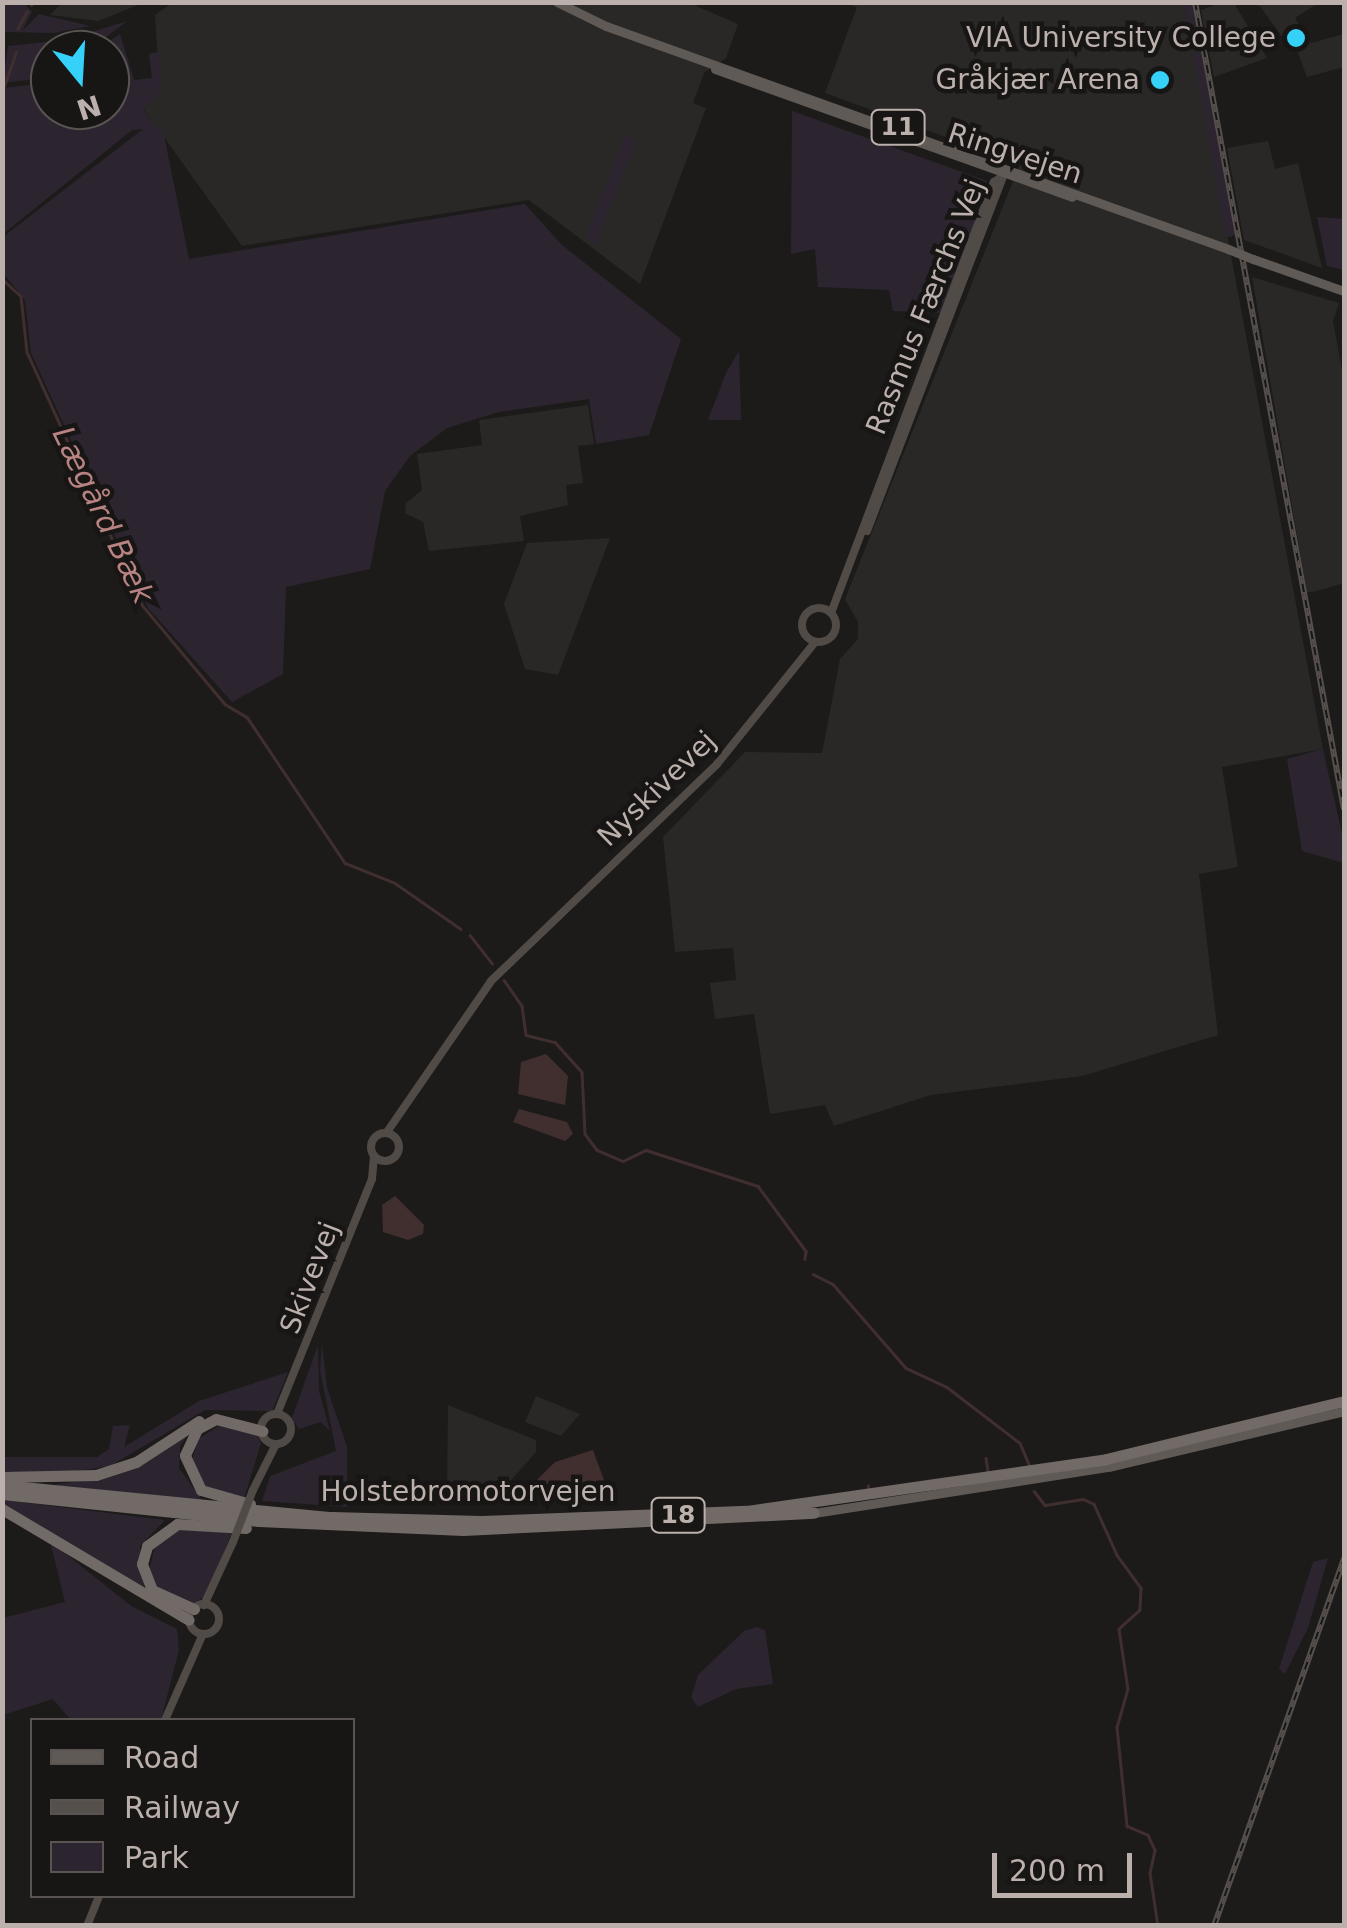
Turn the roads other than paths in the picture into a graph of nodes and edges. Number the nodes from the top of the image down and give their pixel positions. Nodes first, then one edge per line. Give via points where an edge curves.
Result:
1 (557, 2) edge
2 (670, 49) junction
3 (1002, 176) junction
4 (1123, 212) junction
5 (1344, 291) edge
6 (827, 611) junction
7 (811, 640) junction
8 (391, 1135) junction
9 (374, 1156) junction
10 (385, 1161) junction
11 (372, 1179) junction
12 (1344, 1401) edge
13 (1344, 1411) edge
14 (272, 1428) junction
15 (2, 1477) edge
16 (2, 1485) edge
17 (2, 1494) edge
18 (2, 1509) edge
19 (814, 1513) joint
20 (404, 1520) junction
21 (464, 1530) junction
22 (200, 1618) junction
23 (166, 1718) edge
24 (98, 1898) edge
25 (87, 1926) edge

1 - 2 main road, Ringvejen / 11
2 - 3 main road, Ringvejen / 11
2 - 4 main road, Ringvejen / 11
3 - 4 main road, Ringvejen / 11
3 - 6 main road, Rasmus Færchs Vej via 877,508
4 - 5 main road, Ringvejen / 11, bridge
6 - 7 main road via 834,632
6 - 7 main road via 804,616
7 - 8 main road, Nyskivevej via 717,764 534,934 458,1022
8 - 9 main road via 372,1141
8 - 10 main road, Skivevej via 399,1151
9 - 10 main road
9 - 11 main road, Skivevej
10 - 11 main road, Skivevej
11 - 14 main road, Skivevej
12 - 20 highway, Holstebromotorvejen / 18 via 1106,1459 898,1494 648,1517
13 - 19 main road, Holstebromotorvejen / 18 via 1108,1468
14 - 15 highway via 212,1414 136,1462 96,1475
14 - 20 highway via 227,1418 197,1430 185,1455 193,1482 223,1500
14 - 22 main road, Skivevej, bridge
16 - 20 highway, Holstebromotorvejen / 18 via 259,1513
17 - 21 highway, Holstebromotorvejen / 18 via 259,1522
18 - 22 highway
19 - 21 highway, Holstebromotorvejen / 18
21 - 22 highway via 167,1527 147,1546 144,1574 161,1598
22 - 23 main road, Skivevej
24 - 25 main road

